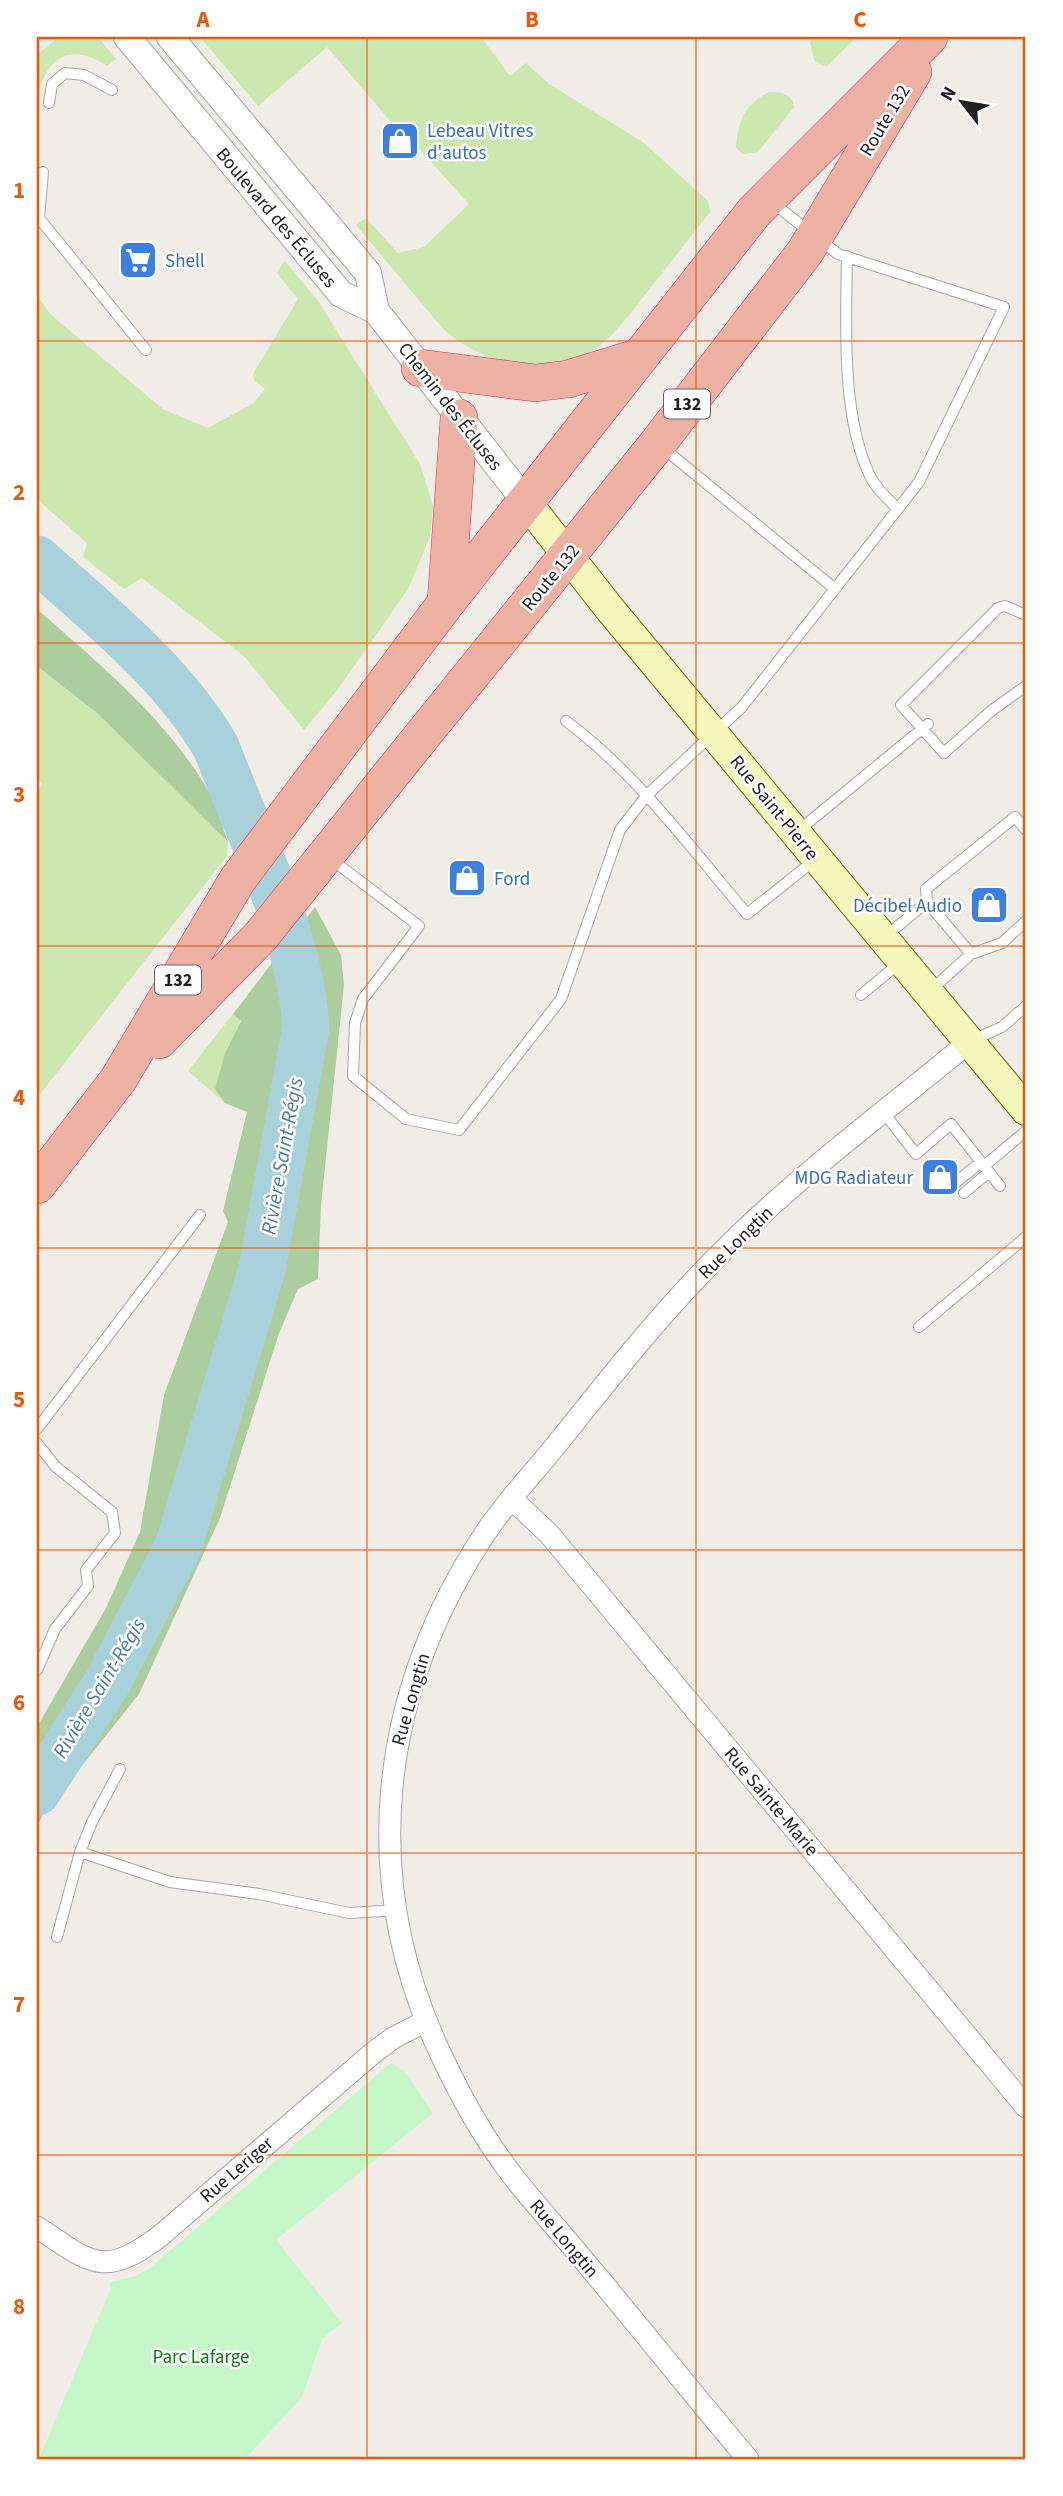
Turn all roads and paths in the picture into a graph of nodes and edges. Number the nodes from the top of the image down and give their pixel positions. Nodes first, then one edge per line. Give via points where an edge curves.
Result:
1 (127, 37) edge
2 (170, 37) edge
3 (932, 37) edge
4 (112, 90) dead end
5 (49, 103) dead end
6 (43, 172) dead end
7 (768, 199) junction
8 (814, 237) junction
9 (847, 257) junction
10 (376, 311) junction
11 (146, 351) dead end
12 (640, 357) junction
13 (420, 368) junction
14 (459, 418) junction
15 (657, 443) junction
16 (526, 502) junction
17 (898, 509) junction
18 (568, 555) junction
19 (835, 589) junction
20 (446, 603) junction
21 (1026, 615) edge
22 (1026, 686) edge
23 (566, 721) dead end
24 (925, 727) junction
25 (714, 732) junction
26 (647, 795) junction
27 (1026, 830) edge
28 (796, 833) junction
29 (326, 855) junction
30 (817, 858) junction
31 (927, 902) junction
32 (1026, 921) edge
33 (893, 949) junction
34 (971, 954) junction
35 (929, 992) junction
36 (861, 995) dead end
37 (1026, 1006) edge
38 (970, 1042) junction
39 (118, 1080) junction
40 (1026, 1110) edge
41 (884, 1113) junction
42 (1026, 1131) edge
43 (985, 1166) junction
44 (955, 1183) dead end
45 (37, 1185) edge
46 (1000, 1186) dead end
47 (964, 1194) dead end
48 (200, 1216) dead end
49 (1026, 1237) edge
50 (919, 1327) dead end
51 (37, 1429) edge
52 (37, 1443) edge
53 (512, 1499) junction
54 (37, 1670) edge
55 (120, 1769) dead end
56 (80, 1852) junction
57 (398, 1910) junction
58 (57, 1937) dead end
59 (426, 2021) junction
60 (1026, 2107) edge
61 (37, 2227) edge
62 (748, 2459) edge

1 - 10 street, Boulevard des Écluses via 341,294
2 - 10 street, Boulevard des Écluses via 368,273
3 - 7 highway, Route 132 / 132
3 - 8 highway, Route 132 / 132
4 - 5 lane via 84,75 65,73 52,84
6 - 11 lane via 38,218
7 - 8 lane
7 - 12 highway, Route 132 / 132
8 - 9 lane
8 - 15 highway, Route 132 / 132
9 - 17 lane via 845,342 850,396 870,476
9 - 17 lane via 1004,307 919,482
10 - 13 street, Chemin des Écluses
12 - 13 highway via 544,383
12 - 16 highway, Route 132 / 132
13 - 14 street, Chemin des Écluses
14 - 16 street, Chemin des Écluses
14 - 20 highway
15 - 18 highway, Route 132 / 132
15 - 19 lane
16 - 18 main road, Rue Saint-Pierre
16 - 20 highway, Route 132 / 132
17 - 19 lane
18 - 25 main road, Rue Saint-Pierre
18 - 29 highway, Route 132 / 132
19 - 25 lane via 742,708
20 - 39 highway, Route 132 / 132 via 238,879
21 - 24 lane via 1005,606 998,608 901,705
22 - 24 lane via 944,753
23 - 26 lane
24 - 28 lane
25 - 26 lane
25 - 28 main road, Rue Saint-Pierre
26 - 29 lane via 620,830 562,999 459,1130 406,1119 353,1076 355,1023 363,999 419,926
26 - 30 lane via 747,914
27 - 31 lane via 1015,817 926,889
28 - 30 main road, Rue Saint-Pierre
29 - 39 highway, Route 132 / 132 via 261,937
30 - 33 main road, Rue Saint-Pierre
31 - 33 lane
31 - 34 lane
32 - 34 lane via 1002,943
33 - 35 main road, Rue Saint-Pierre
33 - 36 lane
34 - 35 lane
35 - 38 main road, Rue Saint-Pierre
37 - 38 lane via 1002,1027
38 - 40 main road, Rue Saint-Pierre
38 - 41 street, Rue Longtin
39 - 45 highway, Route 132 / 132
41 - 43 lane via 916,1154 951,1124
41 - 53 street, Rue Longtin via 719,1255 632,1350
42 - 43 lane
43 - 44 lane
43 - 46 lane
43 - 47 lane
48 - 51 lane
49 - 50 lane
52 - 54 lane via 55,1466 112,1512 114,1532 86,1570 88,1586 55,1629
53 - 57 street, Rue Longtin via 484,1535 440,1613 405,1702 390,1812
53 - 60 street, Rue Sainte-Marie via 549,1534
55 - 56 lane
56 - 57 lane via 170,1882 349,1913
56 - 58 lane
57 - 59 street, Rue Longtin
59 - 61 street, Rue Leriger via 373,2053 127,2260 90,2260
59 - 62 street, Rue Longtin via 463,2097 509,2172

